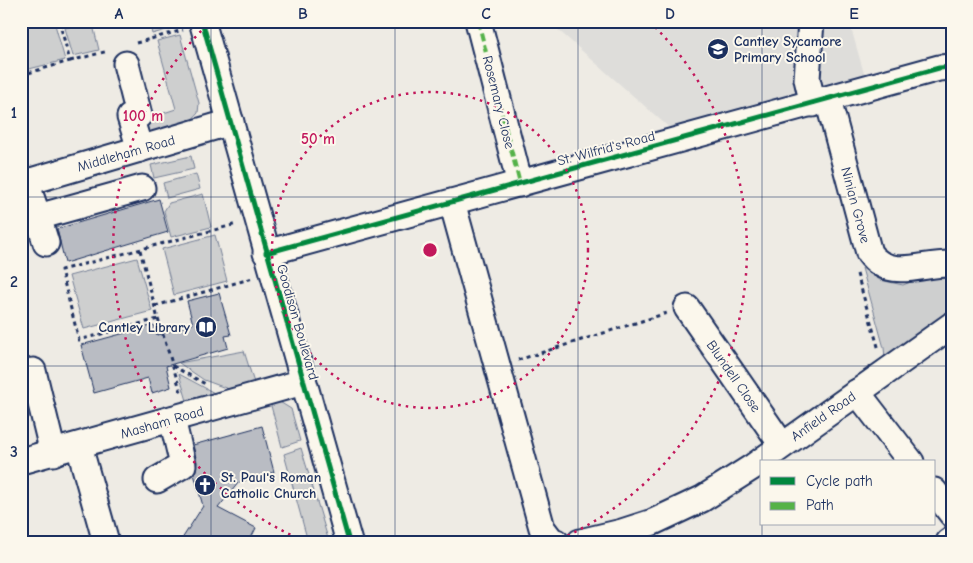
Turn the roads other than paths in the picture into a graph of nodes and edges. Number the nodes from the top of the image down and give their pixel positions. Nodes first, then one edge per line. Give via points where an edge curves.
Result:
1 (202, 21) edge
2 (478, 21) edge
3 (811, 21) edge
4 (126, 64) dead end
5 (952, 67) edge
6 (820, 102) junction
7 (230, 122) junction
8 (140, 149) junction
9 (24, 183) edge
10 (520, 184) junction
11 (142, 188) dead end
12 (452, 202) junction
13 (38, 217) junction
14 (46, 243) dead end
15 (269, 262) junction
16 (952, 264) edge
17 (687, 308) road end
18 (952, 326) edge
19 (33, 371) dead end
20 (303, 382) junction
21 (857, 392) junction
22 (180, 417) junction
23 (782, 445) junction
24 (80, 446) junction
25 (53, 452) junction
26 (762, 460) edge
27 (909, 460) edge
28 (21, 461) edge
29 (760, 462) edge
30 (157, 480) dead end
31 (936, 494) edge
32 (952, 514) edge
33 (624, 537) edge
34 (106, 542) edge
35 (349, 542) edge
36 (556, 542) edge
37 (580, 542) edge

1 - 7 street, Goodison Boulevard
2 - 10 street, Rosemary Close
3 - 6 street, Ninian Grove via 807,80
4 - 8 street via 139,115 130,117
5 - 6 street, St. Wilfrid's Road
6 - 10 street, St. Wilfrid's Road
6 - 16 street, Ninian Grove via 872,257 892,269
7 - 8 street, Middleham Road
7 - 15 street, Goodison Boulevard
8 - 9 street, Middleham Road
9 - 13 street
10 - 12 street, St. Wilfrid's Road
11 - 13 street
12 - 15 street, St. Wilfrid's Road
12 - 36 street via 542,528
13 - 14 street
15 - 20 street, Goodison Boulevard
17 - 23 street, Blundell Close
18 - 21 street, Anfield Road
19 - 25 street
20 - 22 street, Masham Road
20 - 35 street, Goodison Boulevard
21 - 23 street, Anfield Road
21 - 27 street
22 - 24 street, Masham Road
22 - 30 street via 183,465
23 - 26 street, Anfield Road
24 - 25 street, Masham Road
24 - 34 street
25 - 28 street, Masham Road
29 - 33 street, Anfield Road via 702,499
31 - 32 street
33 - 37 street, Anfield Road

